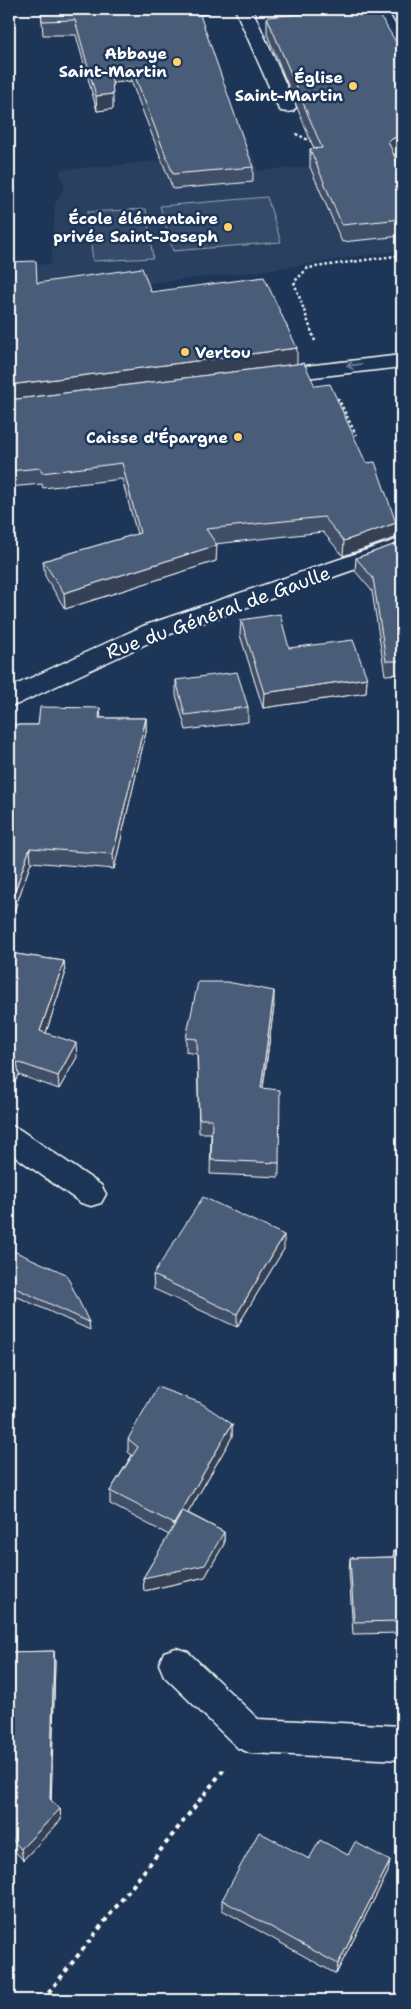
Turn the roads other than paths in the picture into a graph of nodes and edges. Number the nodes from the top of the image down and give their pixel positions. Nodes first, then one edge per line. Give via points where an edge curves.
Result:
1 (136, 9) edge
2 (202, 9) edge
3 (244, 9) edge
4 (396, 9) edge
5 (402, 19) edge
6 (287, 107) road end
7 (402, 361) edge
8 (250, 378) edge
9 (402, 545) edge
10 (9, 698) edge
11 (9, 1137) edge
12 (92, 1194) dead end
13 (176, 1664) dead end
14 (402, 1743) edge

1 - 2 street via 148,14
3 - 6 street
4 - 5 street
7 -> 8 street
9 - 10 street, Rue du Général de Gaulle via 151,632
11 - 12 street
13 - 14 street via 250,1736

